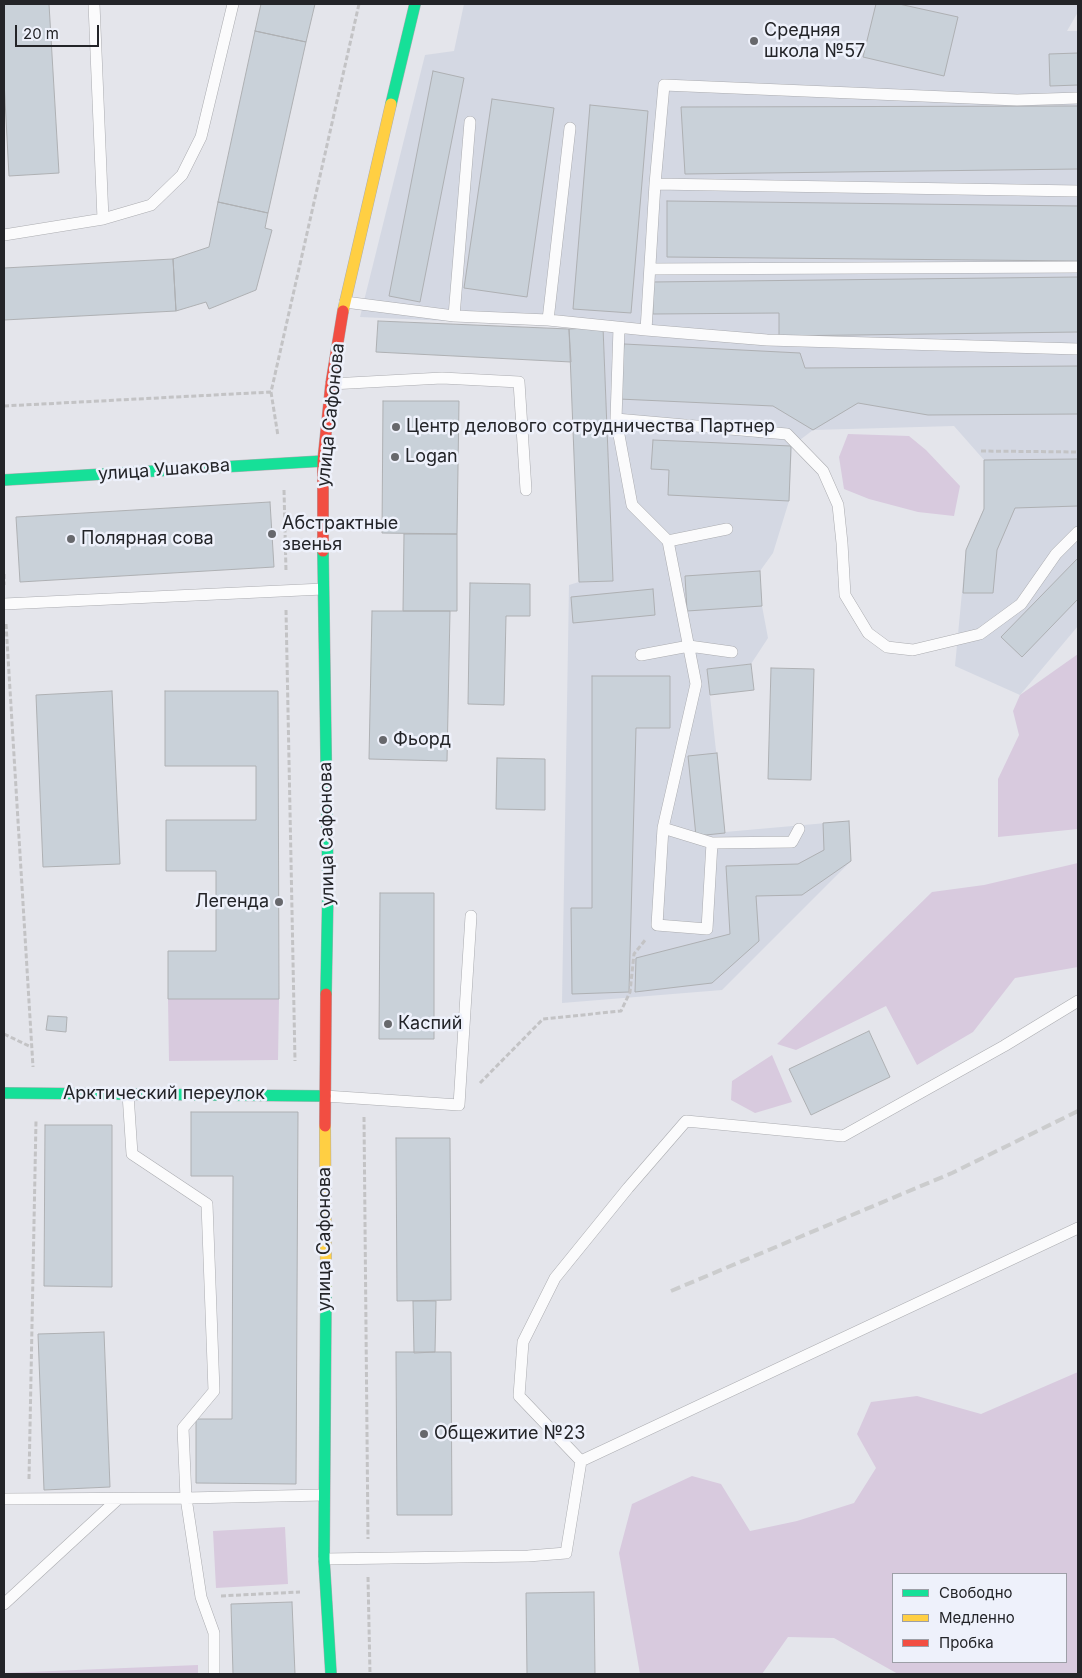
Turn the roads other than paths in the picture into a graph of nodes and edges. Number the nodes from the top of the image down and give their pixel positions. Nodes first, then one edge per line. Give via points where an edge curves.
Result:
1 (94, 4) edge
2 (233, 4) edge
3 (415, 4) edge
4 (1078, 98) edge
5 (470, 122) dead end
6 (570, 128) dead end
7 (656, 184) junction
8 (1078, 191) edge
9 (103, 219) junction
10 (4, 235) edge
11 (1078, 266) edge
12 (650, 269) junction
13 (345, 302) junction
14 (454, 316) junction
15 (548, 320) junction
16 (619, 328) junction
17 (646, 330) junction
18 (1078, 349) edge
19 (332, 384) junction
20 (616, 419) junction
21 (323, 461) junction
22 (4, 480) edge
23 (526, 490) dead end
24 (727, 529) dead end
25 (1078, 532) edge
26 (668, 541) junction
27 (323, 589) junction
28 (4, 604) edge
29 (689, 646) junction
30 (732, 652) dead end
31 (641, 655) dead end
32 (663, 828) junction
33 (799, 830) dead end
34 (712, 844) junction
35 (471, 916) dead end
36 (1078, 1001) edge
37 (4, 1093) edge
38 (128, 1093) junction
39 (325, 1096) junction
40 (1078, 1228) edge
41 (582, 1461) junction
42 (324, 1495) junction
43 (186, 1498) junction
44 (4, 1499) edge
45 (118, 1499) junction
46 (324, 1559) junction
47 (4, 1604) edge
48 (214, 1674) edge
49 (330, 1674) edge

1 - 9 lane
2 - 9 lane via 201,137 182,175 151,205
3 - 13 street, улица Сафонова
4 - 7 lane via 1017,100 664,85
5 - 14 lane
6 - 15 lane
7 - 8 lane
7 - 12 lane
9 - 10 lane
11 - 12 lane
12 - 17 lane
13 - 14 lane
13 - 19 street, улица Сафонова
14 - 15 lane
15 - 16 lane
16 - 17 lane
16 - 20 lane
17 - 18 lane via 767,340
19 - 21 street, улица Сафонова
19 - 23 lane via 442,378 519,382
20 - 25 lane via 787,434 823,471 838,505 845,595 868,633 888,647 913,650 980,634 1021,604 1056,554
20 - 26 lane via 632,504
21 - 22 street, улица Ушакова
21 - 27 street, улица Сафонова
24 - 26 lane
26 - 29 lane
27 - 28 lane
27 - 39 street, улица Сафонова via 328,887
29 - 30 lane
29 - 31 lane
29 - 32 lane via 696,684
32 - 34 lane
32 - 34 lane via 657,925 707,929
33 - 34 lane via 792,842
35 - 39 lane via 459,1104
36 - 41 lane via 843,1136 686,1121 555,1278 523,1342 519,1396
37 - 38 street, Арктический переулок
38 - 39 street, Арктический переулок
38 - 43 lane via 132,1154 207,1204 214,1391 183,1428
39 - 42 street, улица Сафонова
40 - 41 lane
41 - 46 lane via 566,1553
42 - 43 lane
42 - 46 street, улица Сафонова
43 - 45 lane
43 - 48 lane via 201,1597 214,1633
44 - 45 lane
45 - 47 lane
46 - 49 street, улица Сафонова

